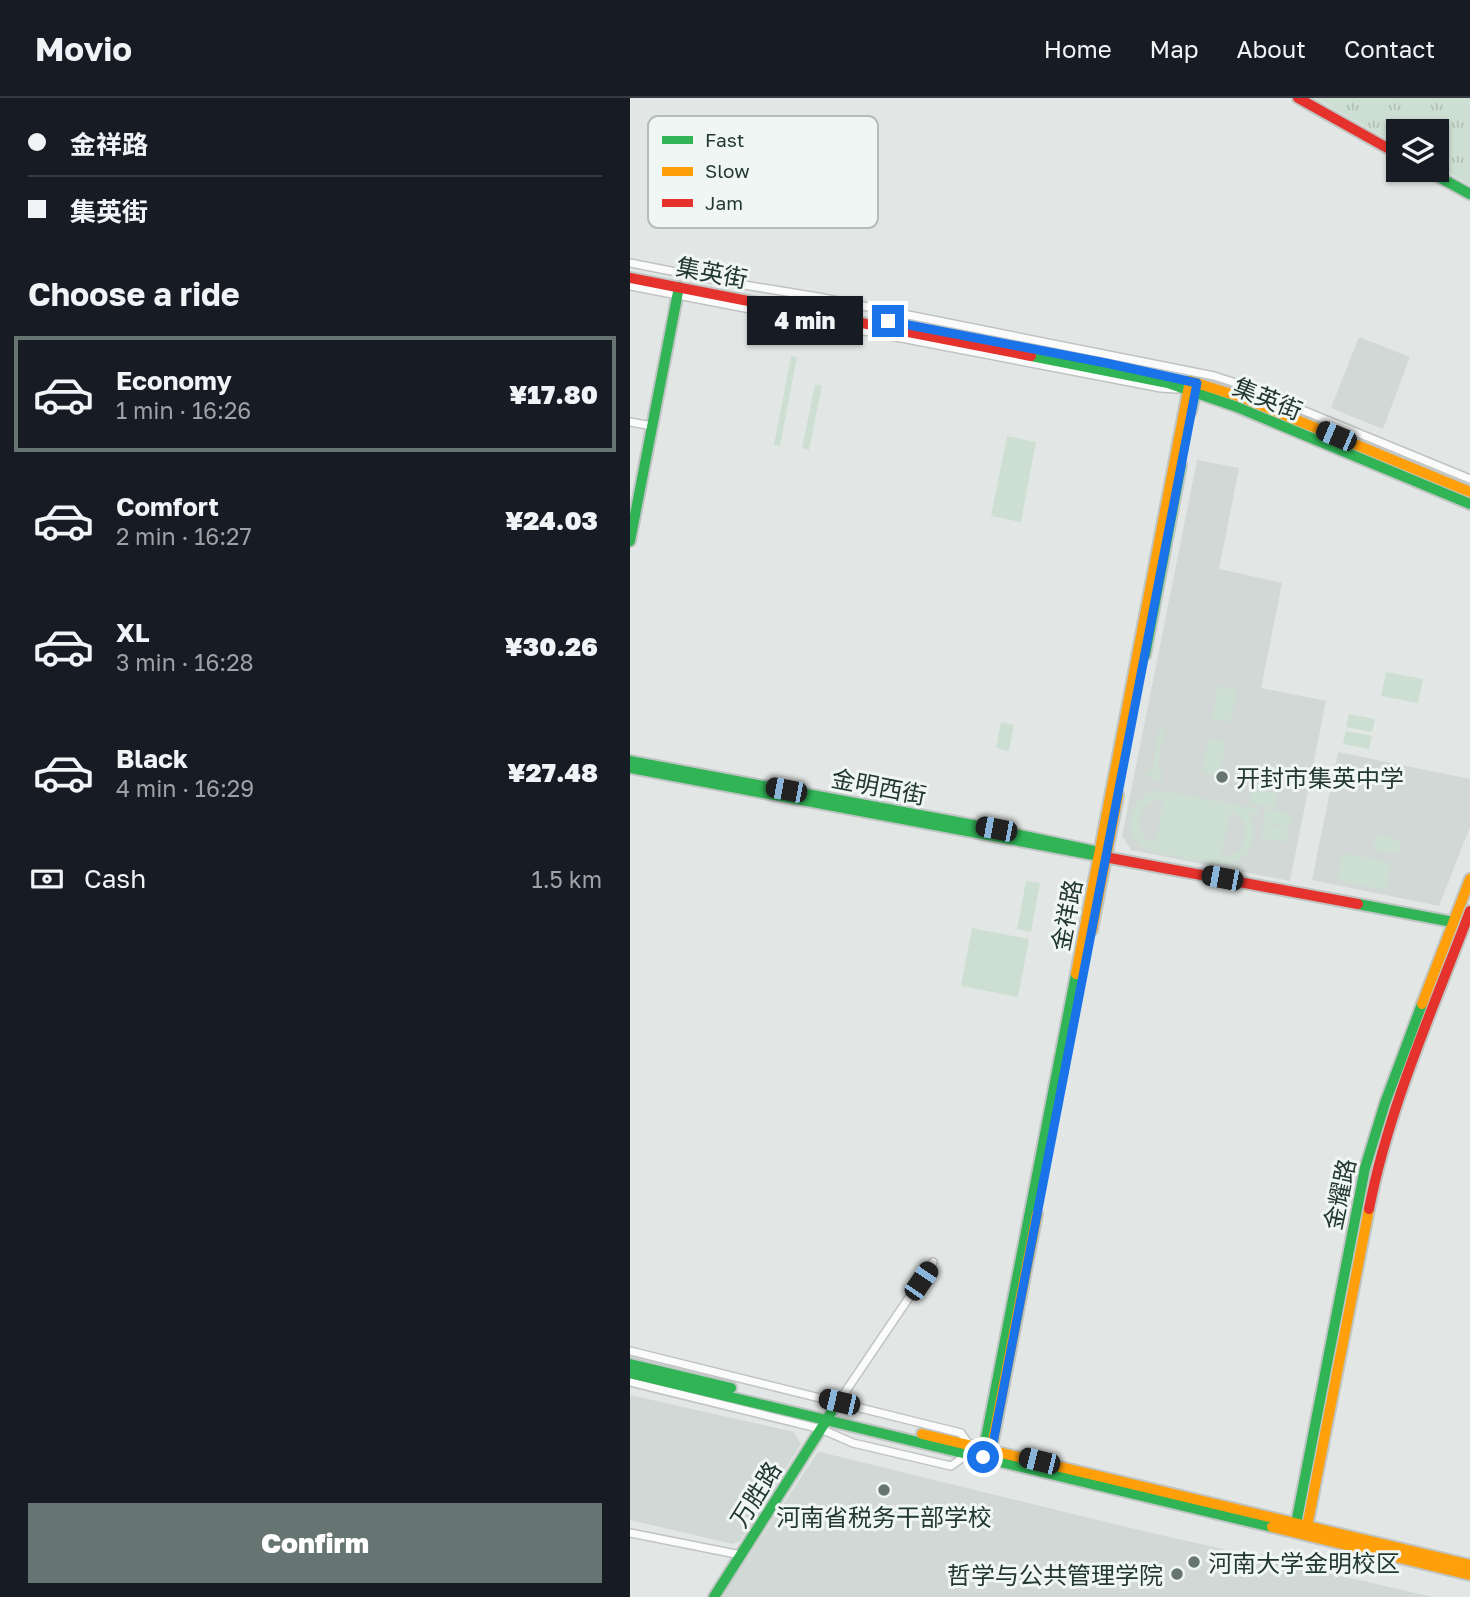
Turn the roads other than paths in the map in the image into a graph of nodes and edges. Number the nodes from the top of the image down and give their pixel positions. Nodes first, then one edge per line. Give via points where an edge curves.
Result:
1 (1298, 98) edge
2 (1386, 147) edge
3 (1448, 182) edge
4 (1470, 194) edge
5 (630, 263) edge
6 (630, 271) edge
7 (630, 278) edge
8 (630, 286) edge
9 (678, 291) junction
10 (1192, 386) junction
11 (630, 422) edge
12 (652, 426) junction
13 (1470, 479) edge
14 (1470, 492) edge
15 (1470, 504) edge
16 (630, 541) edge
17 (630, 761) edge
18 (630, 768) edge
19 (1102, 855) junction
20 (1470, 879) edge
21 (1470, 911) edge
22 (1453, 922) junction
23 (933, 1262) dead end
24 (630, 1351) edge
25 (630, 1364) edge
26 (630, 1373) edge
27 (630, 1382) edge
28 (839, 1402) junction
29 (826, 1421) junction
30 (968, 1449) junction
31 (987, 1453) junction
32 (1301, 1529) junction
33 (630, 1533) edge
34 (741, 1555) junction
35 (1470, 1565) edge
36 (1470, 1574) edge
37 (714, 1597) edge

1 - 2 street
3 - 4 street
5 - 13 street via 1214,376
6 - 10 street, 集英街 via 1106,363
7 - 9 street, 集英街
8 - 9 street
9 - 10 street, 集英街
9 - 12 street
10 - 14 street, 集英街 via 1241,397
10 - 15 street, 集英街
10 - 19 street, 金祥路
11 - 12 street
12 - 16 street
17 - 19 street, 金明西街 via 960,822
18 - 19 street, 金明西街
19 - 22 street, 金明西街
19 - 31 street, 金祥路
20 - 22 street, 金耀路
21 - 32 street, 金耀路 via 1376,1171
22 - 32 street, 金耀路 via 1365,1168
23 - 28 street
24 - 28 street
25 - 29 street
26 - 29 street
27 - 29 street
28 - 29 street
28 - 30 street via 961,1433
29 - 30 street
29 - 30 street via 853,1443 951,1466
29 - 34 street, 万胜路
30 - 31 street
31 - 32 street
32 - 35 street
32 - 36 street
33 - 34 street
34 - 37 street, 万胜路

